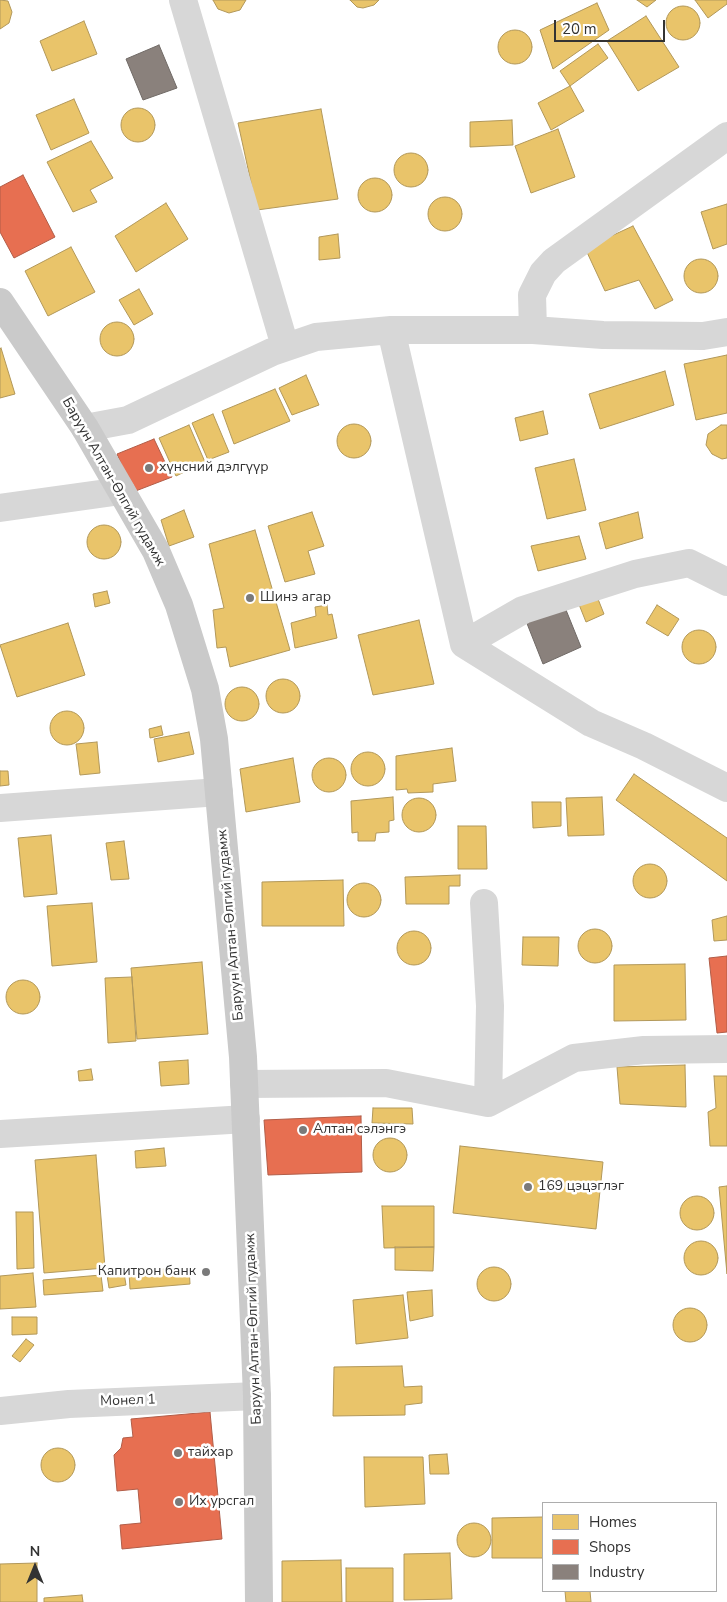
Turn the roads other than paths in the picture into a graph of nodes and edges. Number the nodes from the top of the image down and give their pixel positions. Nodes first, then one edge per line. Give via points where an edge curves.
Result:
1 (183, 0) edge
2 (727, 136) edge
3 (0, 302) edge
4 (392, 330) junction
5 (533, 330) junction
6 (727, 332) edge
7 (285, 346) junction
8 (85, 428) junction
9 (120, 491) junction
10 (0, 508) edge
11 (727, 582) edge
12 (464, 644) junction
13 (727, 788) edge
14 (220, 792) junction
15 (0, 808) edge
16 (484, 904) dead end
17 (727, 1049) edge
18 (244, 1084) junction
19 (488, 1103) junction
20 (246, 1119) junction
21 (0, 1134) edge
22 (257, 1396) junction
23 (0, 1411) edge
24 (259, 1602) edge

1 - 7 street
2 - 5 street via 554,261 543,273 532,295
3 - 8 main road, Баруун Алтан-Өлгий гудамж
4 - 5 street
4 - 7 street via 316,337
4 - 12 street
5 - 6 street via 603,335 703,336
7 - 8 street via 128,420
8 - 9 main road, Баруун Алтан-Өлгий гудамж
9 - 10 street
9 - 14 main road, Баруун Алтан-Өлгий гудамж via 156,551 179,605 205,689
11 - 12 street via 689,563 635,574 523,610
12 - 13 street via 591,723
14 - 15 street
14 - 18 main road, Баруун Алтан-Өлгий гудамж
16 - 19 street via 490,1006
17 - 19 street via 644,1050 574,1058
18 - 19 street via 386,1083
18 - 20 main road, Баруун Алтан-Өлгий гудамж
20 - 21 street
20 - 22 main road, Баруун Алтан-Өлгий гудамж
22 - 23 street, Монел 1 via 69,1404
22 - 24 main road, Баруун Алтан-Өлгий гудамж

